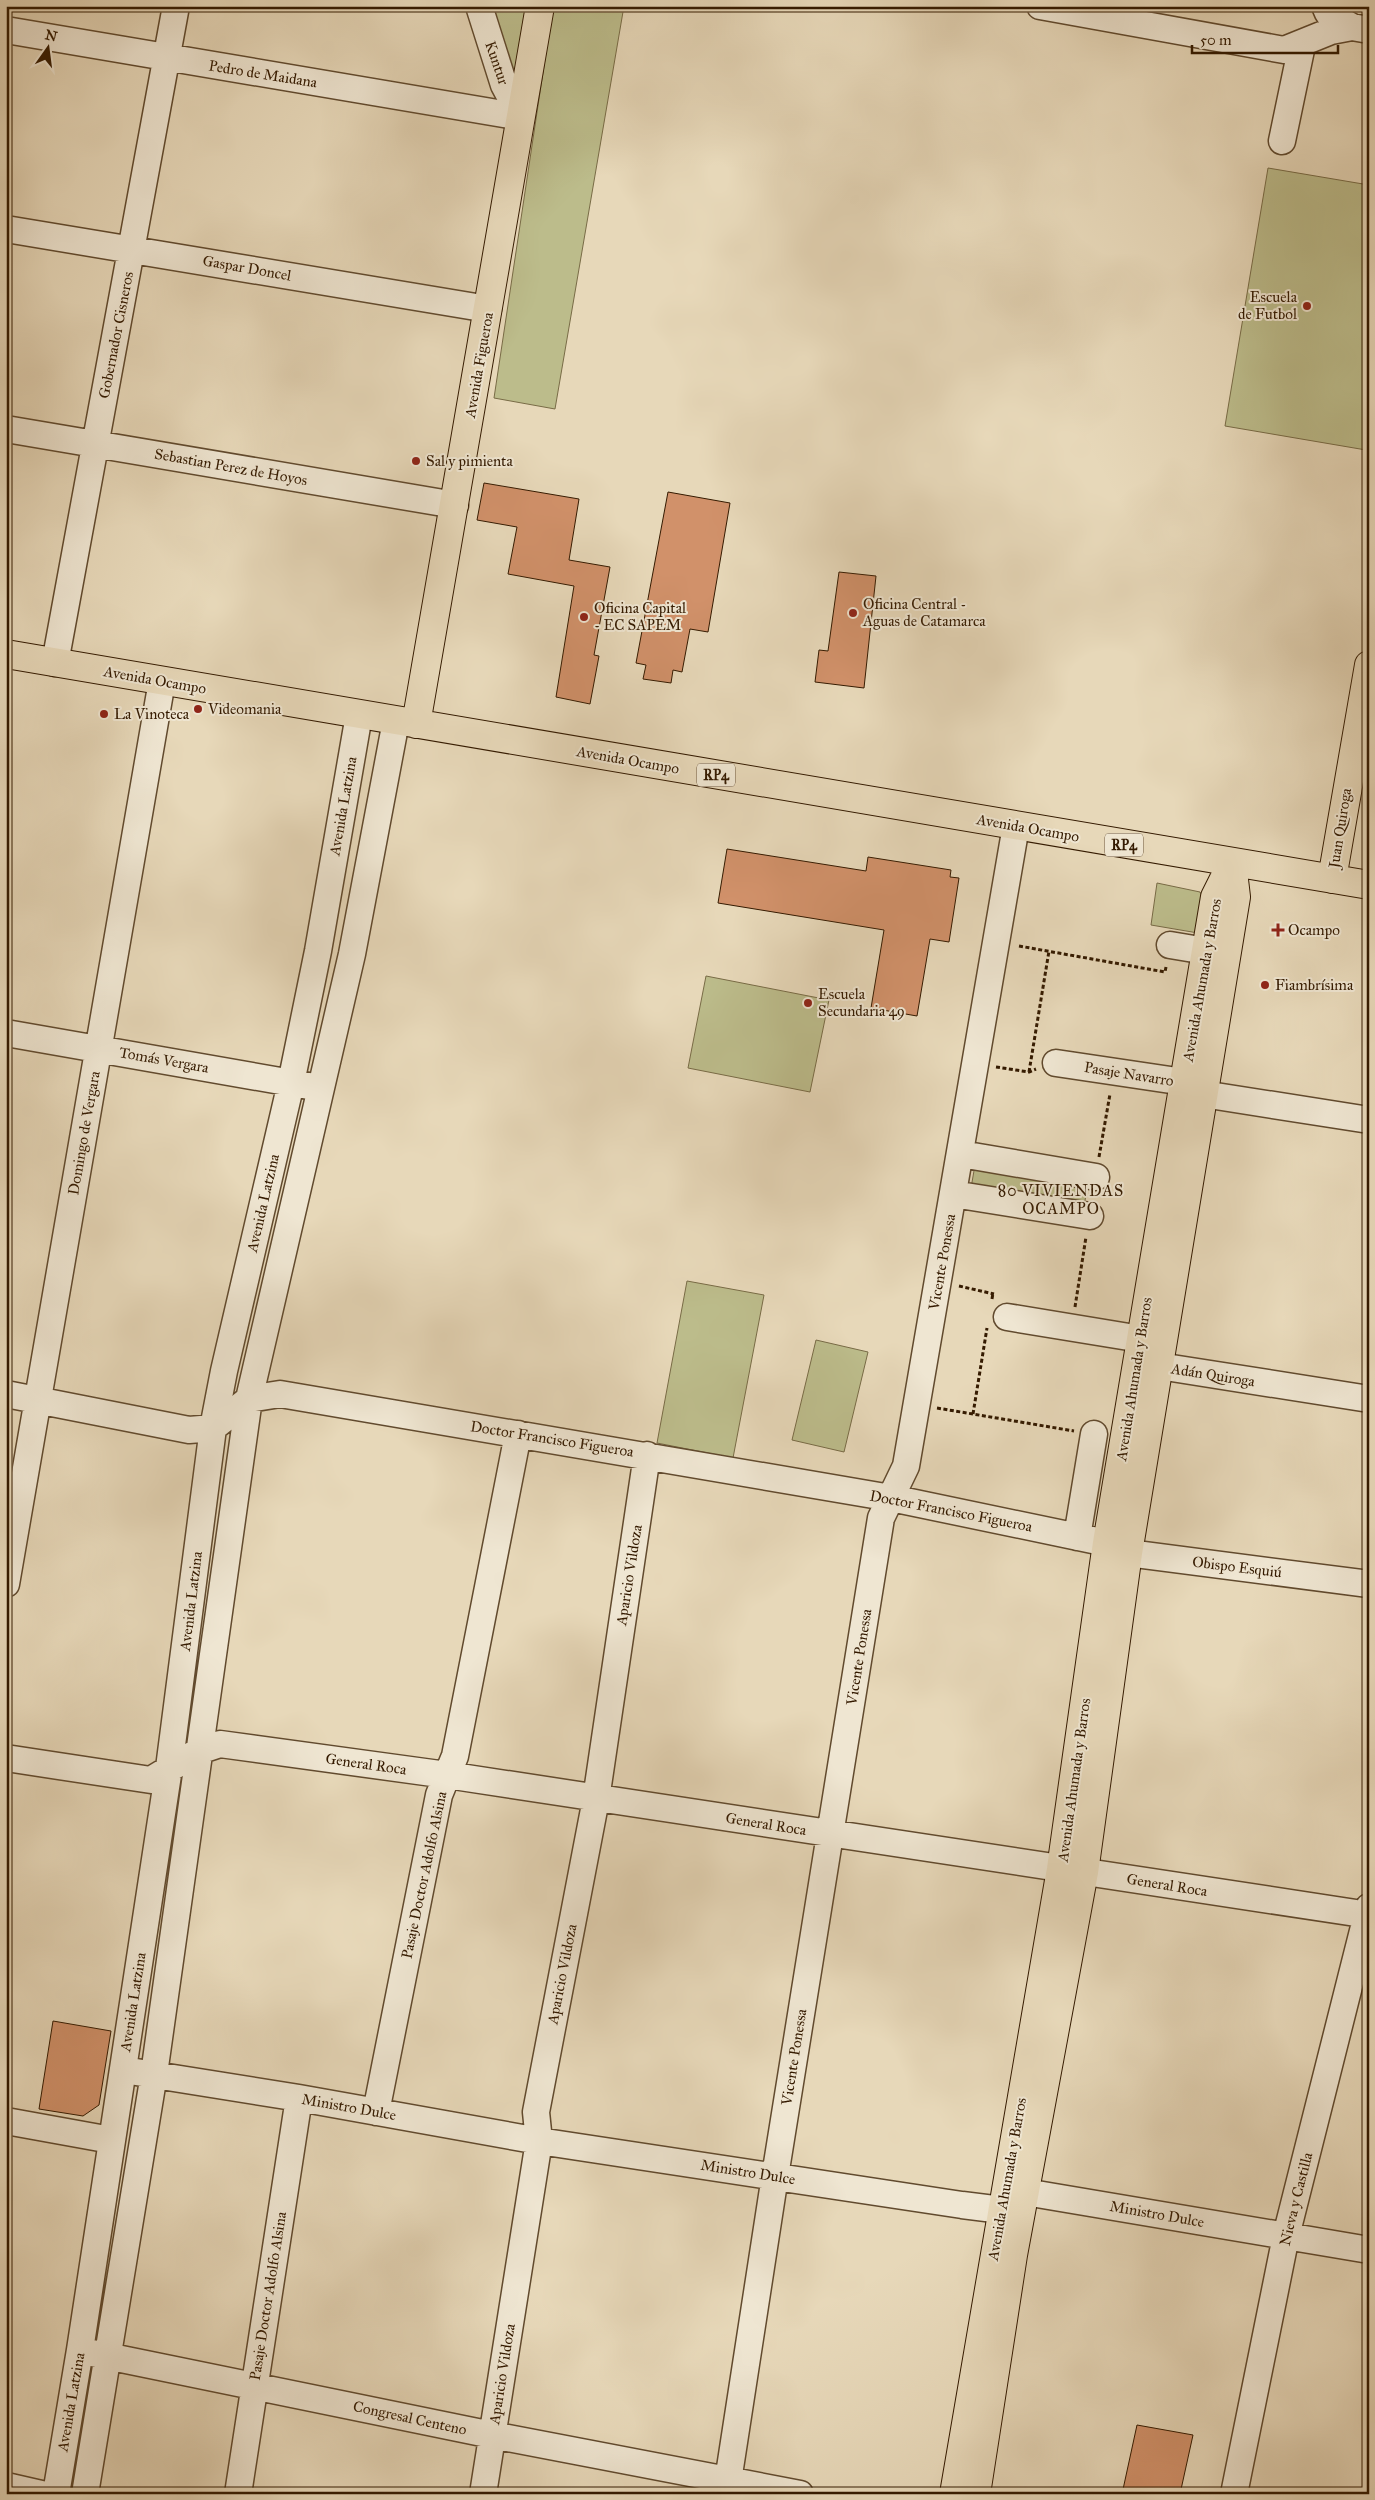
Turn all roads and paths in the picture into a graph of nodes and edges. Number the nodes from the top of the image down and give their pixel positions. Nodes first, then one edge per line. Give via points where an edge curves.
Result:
1 (176, 6) edge
2 (479, 6) edge
3 (540, 6) edge
4 (1040, 6) edge
5 (1316, 6) edge
6 (1325, 6) edge
7 (1126, 14) edge
8 (1360, 28) edge
9 (6, 30) edge
10 (1306, 42) junction
11 (166, 58) junction
12 (521, 117) junction
13 (1282, 141) dead end
14 (6, 229) edge
15 (132, 249) junction
16 (488, 309) junction
17 (6, 429) edge
18 (95, 445) junction
19 (455, 505) junction
20 (6, 654) edge
21 (55, 663) junction
22 (1368, 663) edge
23 (162, 681) junction
24 (359, 715) junction
25 (406, 722) junction
26 (1016, 826) junction
27 (1232, 863) junction
28 (1332, 879) junction
29 (1369, 886) edge
30 (996, 942) junction
31 (1170, 945) joint
32 (1049, 951) junction
33 (1206, 951) junction
34 (6, 1033) edge
35 (99, 1048) junction
36 (1056, 1063) joint
37 (975, 1064) junction
38 (1029, 1072) junction
39 (292, 1084) junction
40 (322, 1088) junction
41 (1194, 1088) junction
42 (1369, 1120) edge
43 (961, 1154) junction
44 (1096, 1177) dead end
45 (953, 1194) junction
46 (1090, 1216) dead end
47 (939, 1283) junction
48 (993, 1293) junction
49 (996, 1313) junction
50 (1141, 1339) junction
51 (1159, 1366) junction
52 (6, 1394) edge
53 (249, 1399) junction
54 (1369, 1399) edge
55 (37, 1400) junction
56 (917, 1404) junction
57 (973, 1414) junction
58 (213, 1428) junction
59 (518, 1434) junction
60 (1094, 1434) joint
61 (647, 1455) junction
62 (890, 1498) junction
63 (1077, 1536) junction
64 (1117, 1548) junction
65 (6, 1584) edge
66 (1369, 1584) edge
67 (199, 1751) junction
68 (6, 1758) edge
69 (169, 1768) junction
70 (447, 1775) junction
71 (596, 1799) junction
72 (831, 1834) junction
73 (1073, 1871) junction
74 (1368, 1912) edge
75 (122, 2070) junction
76 (154, 2074) junction
77 (299, 2098) junction
78 (376, 2112) junction
79 (6, 2121) edge
80 (111, 2140) junction
81 (539, 2141) junction
82 (775, 2176) junction
83 (1025, 2192) junction
84 (1002, 2210) junction
85 (1286, 2236) junction
86 (1369, 2250) edge
87 (80, 2350) junction
88 (108, 2356) junction
89 (254, 2386) junction
90 (492, 2435) junction
91 (6, 2486) edge
92 (728, 2487) edge
93 (41, 2494) edge
94 (56, 2494) edge
95 (85, 2494) edge
96 (238, 2494) edge
97 (483, 2494) edge
98 (800, 2494) edge
99 (954, 2494) edge
100 (976, 2494) edge
101 (1234, 2494) edge

1 - 11 street, Gobernador Cisneros
2 - 12 street, Kuntur via 504,84
3 - 12 main road, Avenida Figueroa
4 - 7 street
5 - 10 street
6 - 8 street via 1328,13
7 - 10 street via 1267,48 1284,50
8 - 10 street via 1331,31
9 - 11 street, Pedro de Maidana
10 - 13 street
11 - 12 street, Pedro de Maidana
11 - 15 street, Gobernador Cisneros
12 - 16 main road, Avenida Figueroa
14 - 15 street, Gaspar Doncel
15 - 16 street, Gaspar Doncel
15 - 18 street, Gobernador Cisneros
16 - 19 main road, Avenida Figueroa
17 - 18 street, Sebastian Perez de Hoyos
18 - 19 street, Sebastian Perez de Hoyos
18 - 21 street, Gobernador Cisneros
19 - 25 main road, Avenida Figueroa
20 - 21 main road, Avenida Ocampo / RP4
21 - 23 main road, Avenida Ocampo / RP4
22 - 28 main road, Juan Quiroga
23 - 24 main road, Avenida Ocampo / RP4
23 - 35 street, Domingo de Vergara
24 - 25 main road, Avenida Ocampo / RP4
24 - 39 street, Avenida Latzina
25 - 26 main road, Avenida Ocampo / RP4
25 - 40 street, Avenida Latzina
26 - 27 main road, Avenida Ocampo / RP4
26 - 30 street, Vicente Ponessa
27 - 28 main road, Avenida Ocampo / RP4
27 - 33 main road, Avenida Ahumada y Barros via 1215,897
27 - 41 main road, Avenida Ahumada y Barros via 1236,897
28 - 29 main road, Avenida Ocampo / RP4
30 - 32 path
30 - 37 street, Vicente Ponessa
31 - 32 path via 1165,972
31 - 33 street
32 - 38 path
33 - 41 main road, Avenida Ahumada y Barros
34 - 35 street, Tomás Vergara
35 - 39 street, Tomás Vergara
35 - 55 street, Domingo de Vergara
36 - 38 path
36 - 41 street, Pasaje Navarro
37 - 38 path
37 - 43 street, Vicente Ponessa
39 - 40 street, Tomás Vergara
39 - 58 street, Avenida Latzina
40 - 53 street, Avenida Latzina
41 - 42 street, Pasaje Navarro
41 - 50 main road, Avenida Ahumada y Barros
41 - 51 main road, Avenida Ahumada y Barros
43 - 44 street
43 - 45 street, Vicente Ponessa
45 - 46 street
45 - 47 street, Vicente Ponessa
47 - 48 path
47 - 56 street, Vicente Ponessa
48 - 49 path
48 - 49 path
49 - 50 street
49 - 57 path
50 - 51 street, Adán Quiroga
50 - 64 main road, Avenida Ahumada y Barros
51 - 54 street, Adán Quiroga
51 - 64 main road, Avenida Ahumada y Barros
52 - 55 street
53 - 58 street, Doctor Francisco Figueroa
53 - 59 street, Doctor Francisco Figueroa via 280,1394
53 - 67 street, Avenida Latzina
55 - 58 street via 189,1430
55 - 65 street, Domingo de Vergara
56 - 57 path
56 - 62 street, Vicente Ponessa via 906,1466
57 - 60 path
58 - 69 street, Avenida Latzina
59 - 61 street, Doctor Francisco Figueroa
59 - 70 street, Pasaje Doctor Adolfo Alsina via 455,1756
60 - 63 street
61 - 62 street, Doctor Francisco Figueroa
61 - 71 street, Aparicio Vildoza
62 - 63 street, Doctor Francisco Figueroa
62 - 72 street, Vicente Ponessa via 881,1518
63 - 64 street, Doctor Francisco Figueroa
64 - 66 street, Obispo Esquiú
64 - 73 main road, Avenida Ahumada y Barros
67 - 69 street, General Roca
67 - 70 street, General Roca via 220,1744
67 - 76 street, Avenida Latzina
68 - 69 street, General Roca via 151,1780
69 - 75 street, Avenida Latzina
70 - 71 street, General Roca
70 - 78 street, Pasaje Doctor Adolfo Alsina via 439,1795
71 - 72 street, General Roca
71 - 81 street, Aparicio Vildoza via 536,2112
72 - 73 street, General Roca
72 - 82 street, Vicente Ponessa
73 - 74 street, General Roca
73 - 83 main road, Avenida Ahumada y Barros
73 - 84 main road, Avenida Ahumada y Barros
74 - 85 street, Nieva y Castilla
75 - 76 street, Ministro Dulce
75 - 80 street, Avenida Latzina
76 - 77 street, Ministro Dulce
76 - 88 street, Avenida Latzina
77 - 78 street, Ministro Dulce
77 - 89 street, Pasaje Doctor Adolfo Alsina
78 - 81 street, Ministro Dulce
79 - 80 street
80 - 87 street, Avenida Latzina
81 - 82 street, Ministro Dulce
81 - 90 street, Aparicio Vildoza
82 - 84 street, Ministro Dulce
82 - 92 street, Vicente Ponessa
83 - 84 street
83 - 85 street, Ministro Dulce
83 - 100 main road, Avenida Ahumada y Barros
84 - 99 main road, Avenida Ahumada y Barros
85 - 86 street, Ministro Dulce
85 - 101 street, Nieva y Castilla
87 - 88 street, Congresal Centeno
87 - 94 street, Avenida Latzina
88 - 89 street, Congresal Centeno
88 - 95 street, Avenida Latzina
89 - 90 street, Congresal Centeno
89 - 96 street, Pasaje Doctor Adolfo Alsina
90 - 92 street, Congresal Centeno
90 - 97 street, Aparicio Vildoza
91 - 93 street
92 - 98 street, Congresal Centeno

